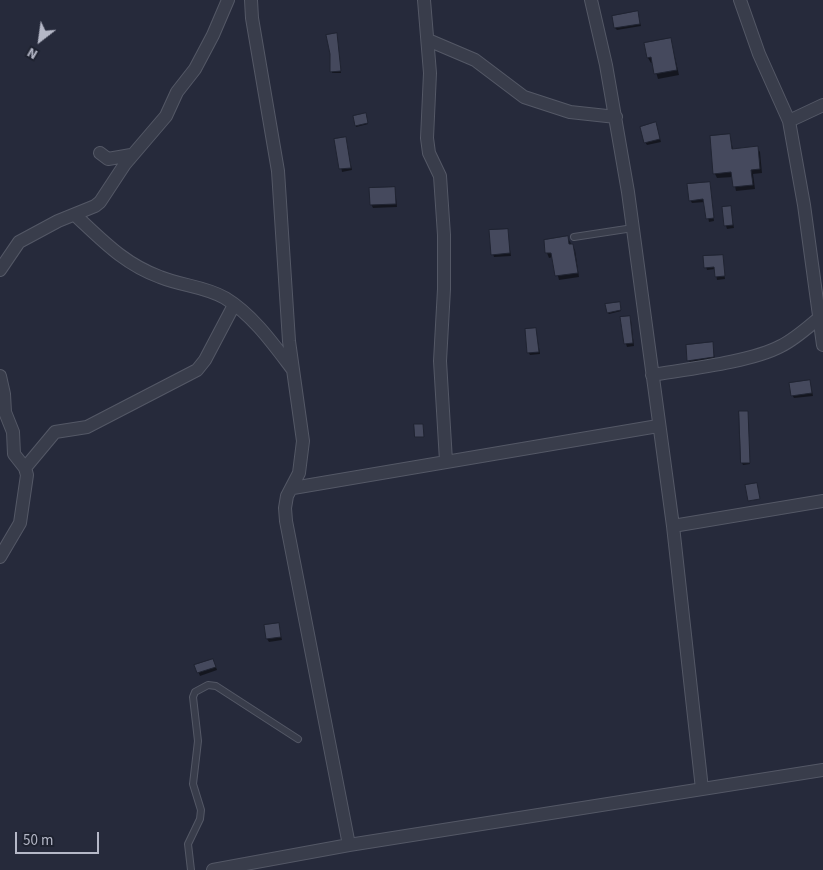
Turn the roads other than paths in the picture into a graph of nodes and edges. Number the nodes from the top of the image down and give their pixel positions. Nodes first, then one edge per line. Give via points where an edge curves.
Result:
1 (228, 0) edge
2 (251, 0) edge
3 (424, 0) edge
4 (591, 0) edge
5 (740, 0) edge
6 (428, 40) junction
7 (823, 105) edge
8 (616, 117) junction
9 (789, 121) junction
10 (100, 153) dead end
11 (131, 155) junction
12 (74, 215) junction
13 (633, 228) junction
14 (574, 237) dead end
15 (0, 270) edge
16 (234, 305) junction
17 (819, 318) junction
18 (823, 345) edge
19 (293, 370) junction
20 (652, 375) junction
21 (0, 376) edge
22 (658, 426) junction
23 (446, 461) junction
24 (26, 468) junction
25 (293, 488) junction
26 (823, 501) edge
27 (673, 526) junction
28 (0, 557) edge
29 (298, 739) dead end
30 (823, 770) edge
31 (702, 789) junction
32 (348, 845) junction
33 (191, 870) edge
34 (212, 870) edge

1 - 11 street via 214,35 195,69 177,92 166,116
2 - 19 street via 278,171
3 - 6 street
4 - 8 street
5 - 9 street via 759,54
6 - 8 street via 475,60 524,97 570,112
6 - 23 street via 427,138 429,153 440,176 444,235 440,361
7 - 9 street
8 - 13 street
9 - 17 street
10 - 11 street via 108,159
11 - 12 street via 100,202
12 - 15 street via 19,242
12 - 16 street via 120,256 160,277 201,286
13 - 14 lane
13 - 20 street
16 - 19 street via 268,337
16 - 24 street via 197,370 87,427 55,432
17 - 18 street
17 - 20 street via 802,333 759,354
19 - 25 street via 303,441 299,473
20 - 22 street
21 - 24 street via 5,412 13,432 14,454
22 - 23 street
22 - 27 street
23 - 25 street
24 - 28 street via 20,523
25 - 32 street via 284,508 286,521
26 - 27 street
27 - 31 street
29 - 33 lane via 216,686 208,685 195,692 198,741 193,784 201,810 188,844
30 - 31 street
31 - 32 street
32 - 34 street

